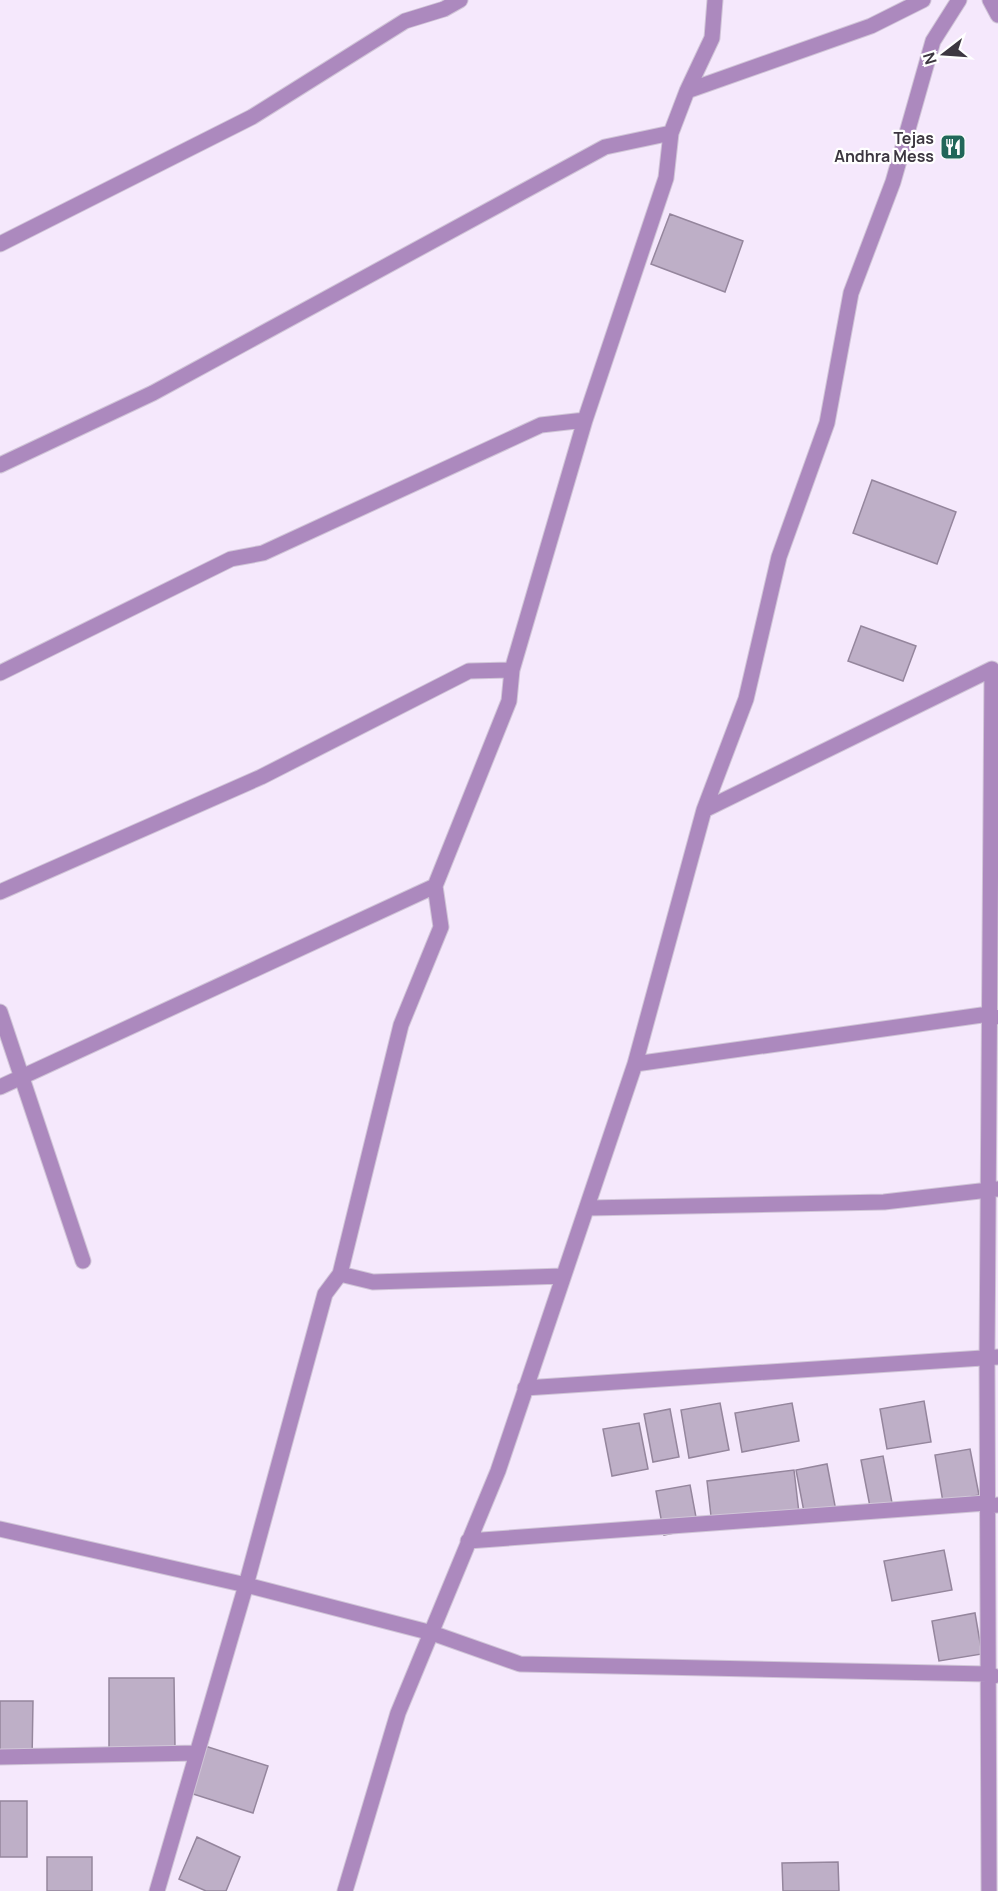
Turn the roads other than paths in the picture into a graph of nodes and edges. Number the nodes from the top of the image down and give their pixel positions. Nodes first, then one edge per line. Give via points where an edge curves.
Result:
1 (460, 0) edge
2 (715, 0) edge
3 (923, 0) edge
4 (959, 0) edge
5 (990, 0) edge
6 (998, 15) edge
7 (687, 91) junction
8 (671, 133) junction
9 (0, 244) edge
10 (585, 420) junction
11 (0, 465) edge
12 (995, 667) edge
13 (512, 670) junction
14 (0, 673) edge
15 (704, 810) junction
16 (994, 835) edge
17 (435, 886) junction
18 (0, 892) edge
19 (0, 1012) edge
20 (994, 1017) edge
21 (635, 1064) junction
22 (21, 1077) junction
23 (0, 1087) edge
24 (993, 1190) edge
25 (588, 1208) junction
26 (83, 1261) dead end
27 (340, 1274) junction
28 (563, 1276) junction
29 (992, 1357) edge
30 (525, 1388) junction
31 (993, 1505) edge
32 (0, 1529) edge
33 (468, 1541) junction
34 (246, 1585) junction
35 (432, 1633) junction
36 (993, 1676) edge
37 (197, 1753) junction
38 (0, 1757) edge
39 (993, 1839) edge
40 (157, 1891) edge
41 (345, 1891) edge
42 (989, 1891) edge

1 - 9 street via 405,21 252,117
2 - 7 street via 712,38
3 - 7 street via 871,26
4 - 15 street via 933,41 893,182 851,292 826,423 779,557 746,699
5 - 6 street
7 - 8 street
8 - 10 street via 666,178
8 - 11 street via 605,147 153,393
10 - 13 street
10 - 14 street via 541,425 263,553 231,559
12 - 15 street
12 - 16 street
13 - 17 street via 509,701
13 - 18 street via 469,670 261,777
15 - 21 street
16 - 20 street
17 - 22 street
17 - 27 street via 441,927 401,1025
19 - 22 street
20 - 21 street via 989,1014
20 - 24 street
21 - 25 street
22 - 23 street
22 - 26 street
24 - 25 street via 884,1202
24 - 29 street
25 - 28 street
27 - 28 street via 373,1282
27 - 34 street via 325,1294
28 - 30 street
29 - 30 street
29 - 31 street
30 - 33 street via 498,1471
31 - 33 street via 974,1503
31 - 36 street
32 - 34 street
33 - 35 street
34 - 35 street
34 - 37 street
35 - 36 street via 520,1664
35 - 41 street via 398,1713
36 - 39 street
37 - 38 street
37 - 40 street
39 - 42 street

